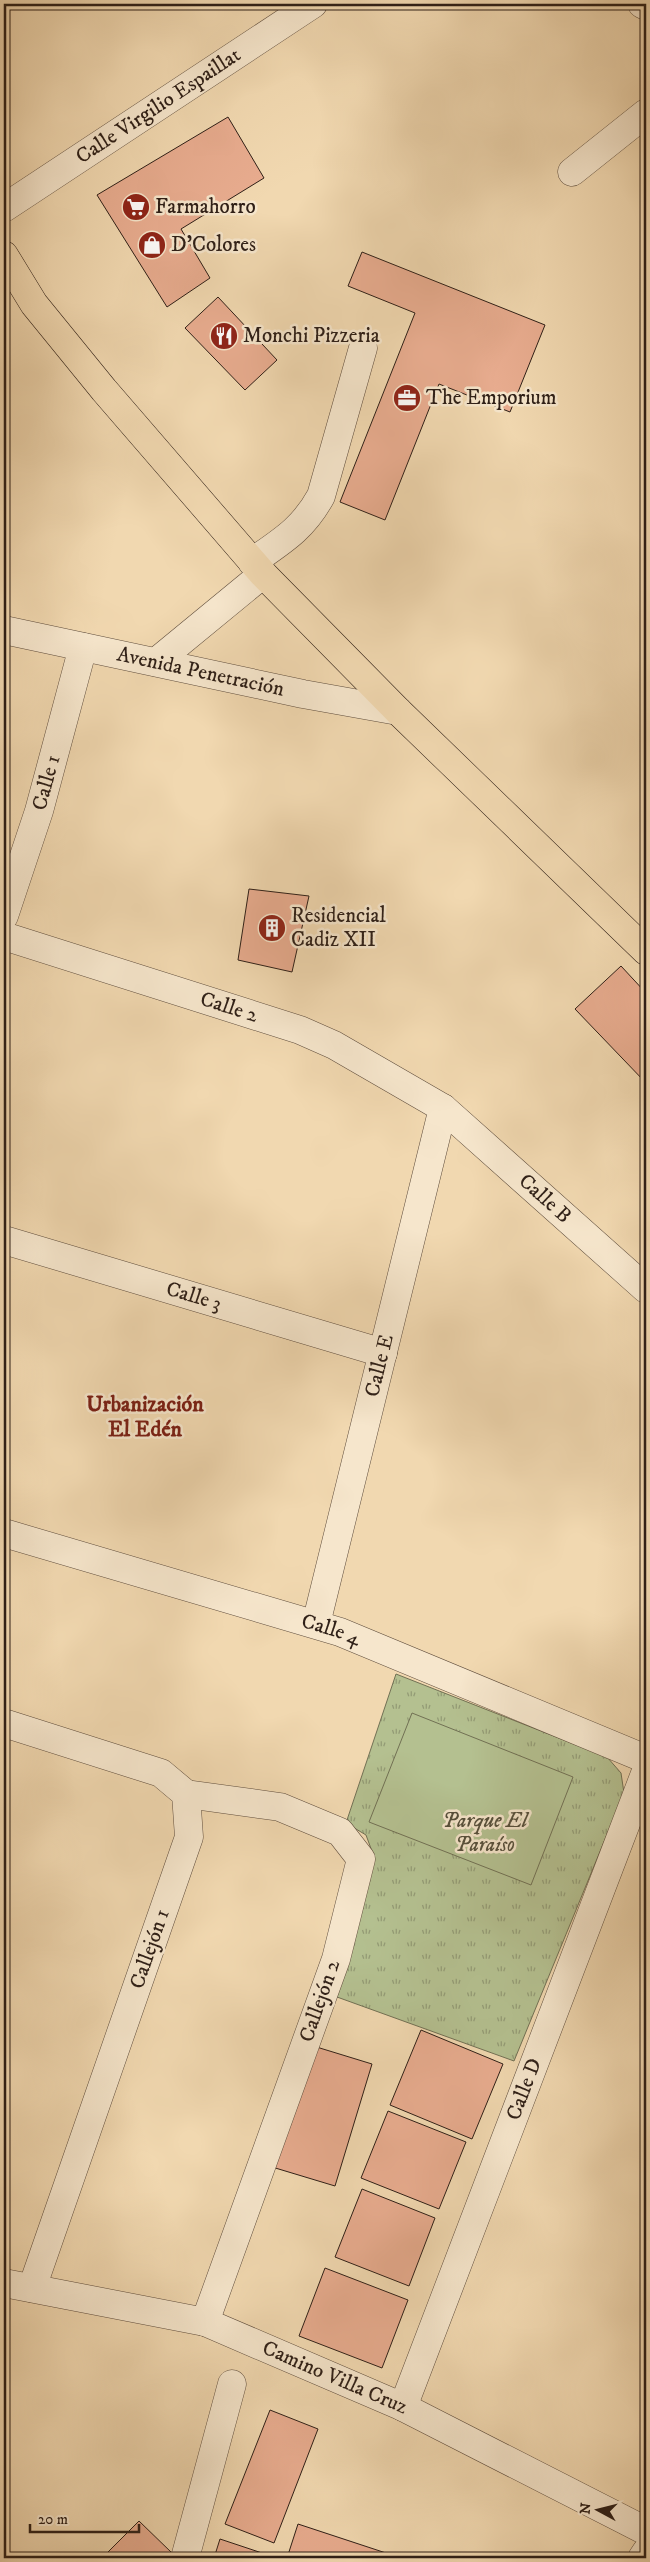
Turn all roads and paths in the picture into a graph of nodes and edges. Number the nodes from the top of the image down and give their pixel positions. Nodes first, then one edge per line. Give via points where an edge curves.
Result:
1 (314, 4) edge
2 (642, 4) edge
3 (646, 6) edge
4 (646, 113) edge
5 (572, 172) dead end
6 (4, 208) edge
7 (4, 255) edge
8 (363, 348) dead end
9 (258, 568) junction
10 (4, 630) edge
11 (83, 647) junction
12 (156, 662) junction
13 (398, 711) junction
14 (4, 916) edge
15 (4, 936) edge
16 (646, 951) edge
17 (443, 1108) junction
18 (4, 1240) edge
19 (646, 1289) edge
20 (383, 1353) junction
21 (4, 1533) edge
22 (316, 1624) junction
23 (4, 1723) edge
24 (646, 1759) edge
25 (646, 1771) edge
26 (186, 1794) junction
27 (4, 2283) edge
28 (32, 2288) junction
29 (205, 2322) junction
30 (232, 2384) dead end
31 (403, 2407) junction
32 (646, 2531) edge
33 (646, 2552) edge
34 (186, 2558) edge
35 (642, 2558) edge

1 - 6 street, Calle Virgilio Espaillat
2 - 3 street
4 - 5 street
7 - 9 main road via 34,304
8 - 9 street via 321,496 310,517
9 - 12 street
9 - 13 main road
10 - 11 street, Avenida Penetración
11 - 12 street, Avenida Penetración
11 - 14 street, Calle 1 via 39,811
12 - 13 street, Avenida Penetración
13 - 16 main road
15 - 17 street, Calle 2 via 300,1030 334,1045
17 - 19 street, Calle B
17 - 20 street, Calle E
18 - 20 street, Calle 3
20 - 22 street, Calle E
21 - 22 street, Calle 4
22 - 24 street, Calle 4
23 - 26 street via 161,1773
25 - 31 street, Calle D
26 - 28 street, Callejón 1 via 189,1837
26 - 29 street, Callejón 2 via 280,1808 340,1832 360,1859 336,1959
27 - 28 street, Camino Villa Cruz
28 - 29 street, Camino Villa Cruz
29 - 31 street, Camino Villa Cruz
30 - 34 street
31 - 32 street, Camino Villa Cruz
33 - 35 street

